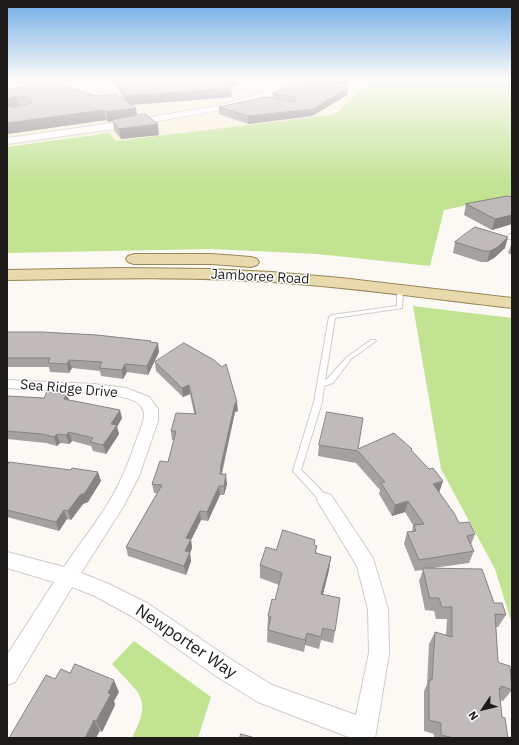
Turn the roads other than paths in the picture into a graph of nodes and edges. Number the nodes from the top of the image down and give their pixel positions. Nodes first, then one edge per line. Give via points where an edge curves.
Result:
1 (180, 115) edge
2 (7, 141) edge
3 (7, 261) edge
4 (7, 275) edge
5 (512, 289) edge
6 (400, 290) junction
7 (512, 303) edge
8 (373, 341) dead end
9 (7, 384) edge
10 (320, 385) junction
11 (325, 500) joint
12 (7, 560) edge
13 (68, 576) junction
14 (7, 674) edge
15 (363, 734) edge

1 - 2 main road
3 - 5 main road, Jamboree Road via 237,260
4 - 6 main road, Jamboree Road via 237,275
6 - 7 main road, Jamboree Road
6 - 10 lane via 400,307 332,317
8 - 10 lane via 350,358 330,382
9 - 13 street, Sea Ridge Drive via 94,388 126,393 144,400 151,409 151,421 131,476 117,502
10 - 11 lane via 317,405 297,471
11 - 15 street via 366,564 378,609 379,653
12 - 13 street, Newporter Way
13 - 14 street, Sea Ridge Drive
13 - 15 street, Newporter Way via 140,610 266,694

